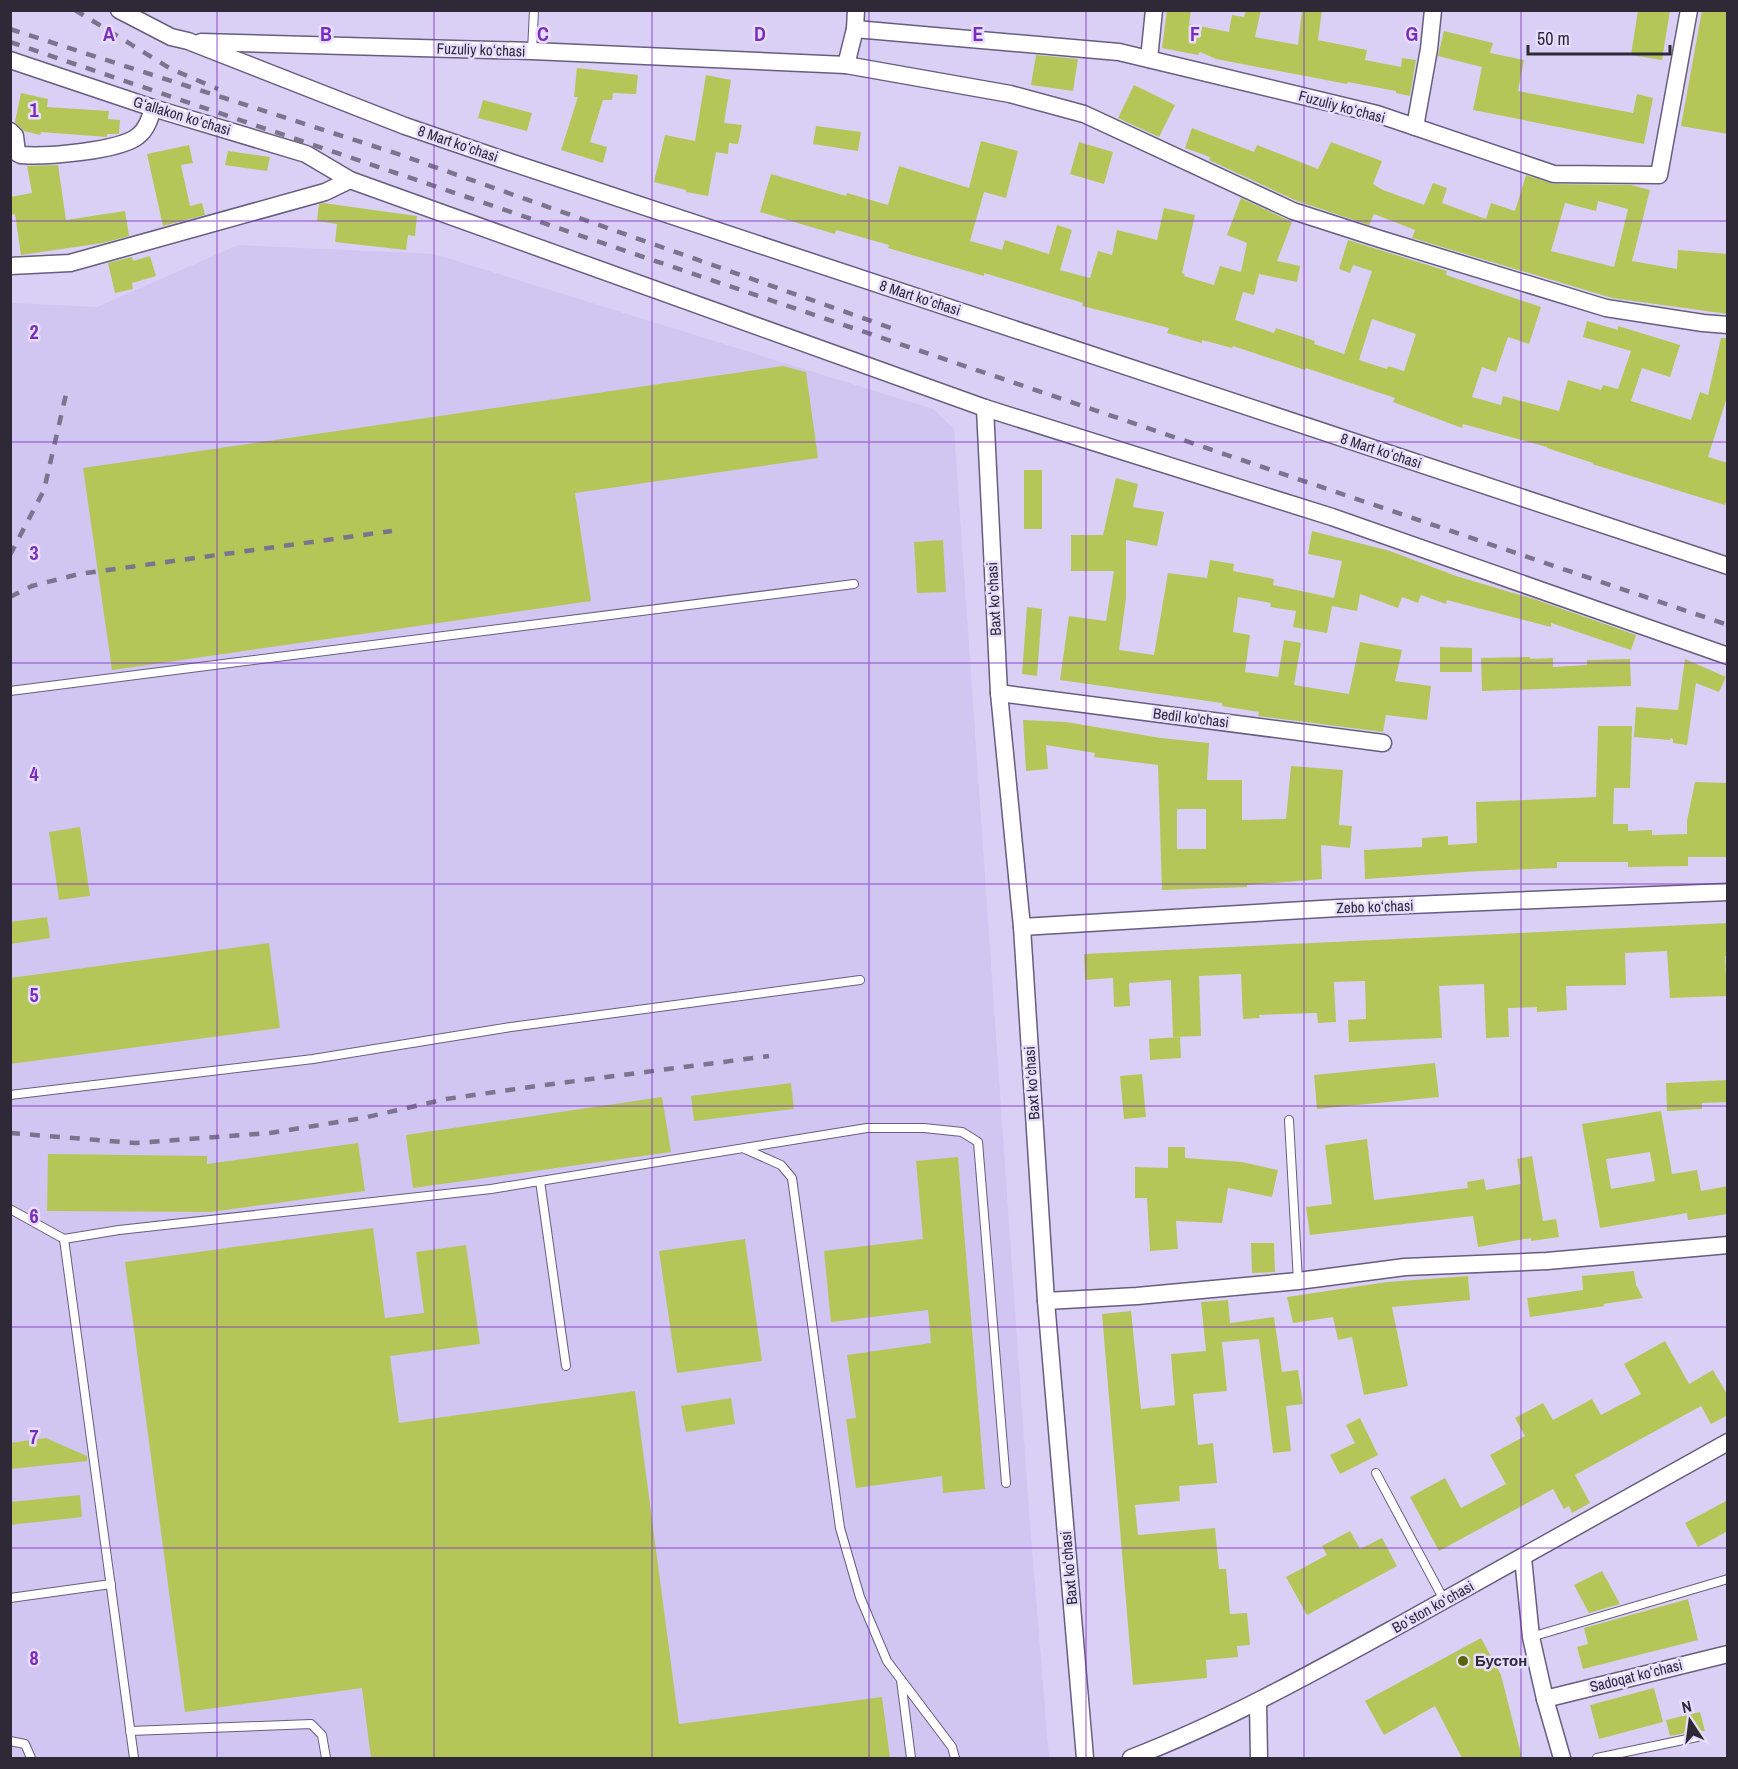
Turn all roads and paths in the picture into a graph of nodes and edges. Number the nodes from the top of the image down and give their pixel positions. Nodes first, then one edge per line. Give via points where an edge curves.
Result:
1 (119, 10) edge
2 (534, 10) edge
3 (856, 10) edge
4 (1154, 10) edge
5 (1433, 10) edge
6 (1689, 10) edge
7 (855, 29) junction
8 (188, 41) junction
9 (532, 51) junction
10 (1149, 59) junction
11 (10, 60) edge
12 (846, 65) junction
13 (153, 108) junction
14 (1414, 127) junction
15 (10, 131) edge
16 (350, 180) junction
17 (10, 266) edge
18 (1728, 325) edge
19 (984, 408) junction
20 (1728, 566) edge
21 (854, 584) dead end
22 (1728, 656) edge
23 (10, 691) edge
24 (999, 693) junction
25 (1383, 743) dead end
26 (1728, 892) edge
27 (1022, 927) junction
28 (860, 980) dead end
29 (10, 1095) edge
30 (1289, 1120) dead end
31 (745, 1148) junction
32 (540, 1181) junction
33 (10, 1209) edge
34 (64, 1239) junction
35 (1728, 1245) edge
36 (1298, 1281) junction
37 (1046, 1301) junction
38 (566, 1366) dead end
39 (1728, 1442) edge
40 (1376, 1473) dead end
41 (1006, 1483) dead end
42 (1523, 1558) junction
43 (1728, 1579) edge
44 (111, 1584) junction
45 (10, 1598) edge
46 (1444, 1600) junction
47 (1531, 1637) junction
48 (1728, 1653) edge
49 (901, 1680) junction
50 (1545, 1699) junction
51 (1257, 1703) junction
52 (130, 1731) junction
53 (1697, 1737) dead end
54 (10, 1741) edge
55 (31, 1758) edge
56 (134, 1758) edge
57 (326, 1758) edge
58 (911, 1758) edge
59 (955, 1758) edge
60 (1085, 1758) edge
61 (1131, 1758) edge
62 (1259, 1758) edge
63 (1562, 1758) edge
64 (1597, 1758) edge

1 - 8 street, 8 Mart koʻchasi via 171,37
2 - 9 lane
3 - 7 street
4 - 10 street
5 - 14 street
6 - 14 street, Fuzuliy koʻchasi via 1659,175 1554,174
7 - 10 street, Fuzuliy koʻchasi via 1119,52
7 - 12 street
8 - 9 street, Fuzuliy koʻchasi
8 - 20 street, 8 Mart koʻchasi via 405,126
9 - 12 street, Fuzuliy koʻchasi
10 - 14 street, Fuzuliy koʻchasi via 1377,114
11 - 13 street, Gʻallakon koʻchasi
12 - 18 street, Fuzuliy koʻchasi via 1055,105 1084,114 1293,211 1606,308
13 - 15 street via 137,137 106,149 21,155
13 - 16 street, Gʻallakon koʻchasi via 306,154
16 - 17 street via 325,192 70,263
16 - 19 street, Gʻallakon koʻchasi
19 - 22 street, Gʻallakon koʻchasi via 1332,517
19 - 24 street, Baxt koʻchasi
21 - 23 lane
24 - 25 street, Bedil ko'chasi
24 - 27 street, Baxt koʻchasi
26 - 27 street, Zebo koʻchasi via 1338,908
27 - 37 street, Baxt koʻchasi
28 - 29 lane via 511,1027 313,1059
30 - 36 lane
31 - 32 lane
31 - 41 lane via 867,1128 962,1132 978,1142
31 - 49 lane via 781,1165 792,1178 840,1528 860,1597 887,1661
32 - 34 lane
32 - 38 lane
33 - 34 lane
34 - 44 lane
35 - 36 street via 1547,1261 1406,1267
36 - 37 street
37 - 60 street, Baxt koʻchasi
39 - 42 street, Boʻston koʻchasi
40 - 46 lane
42 - 46 street, Boʻston koʻchasi
42 - 47 street
43 - 47 lane
44 - 45 lane
44 - 52 lane
46 - 51 street, Boʻston koʻchasi
47 - 50 street
48 - 50 street, Sadoqat koʻchasi
49 - 58 lane
49 - 59 lane via 952,1747
50 - 63 street
51 - 61 street, Boʻston koʻchasi
51 - 62 street
52 - 56 lane
52 - 57 lane via 311,1724 322,1735
53 - 64 lane
54 - 55 lane via 25,1744

